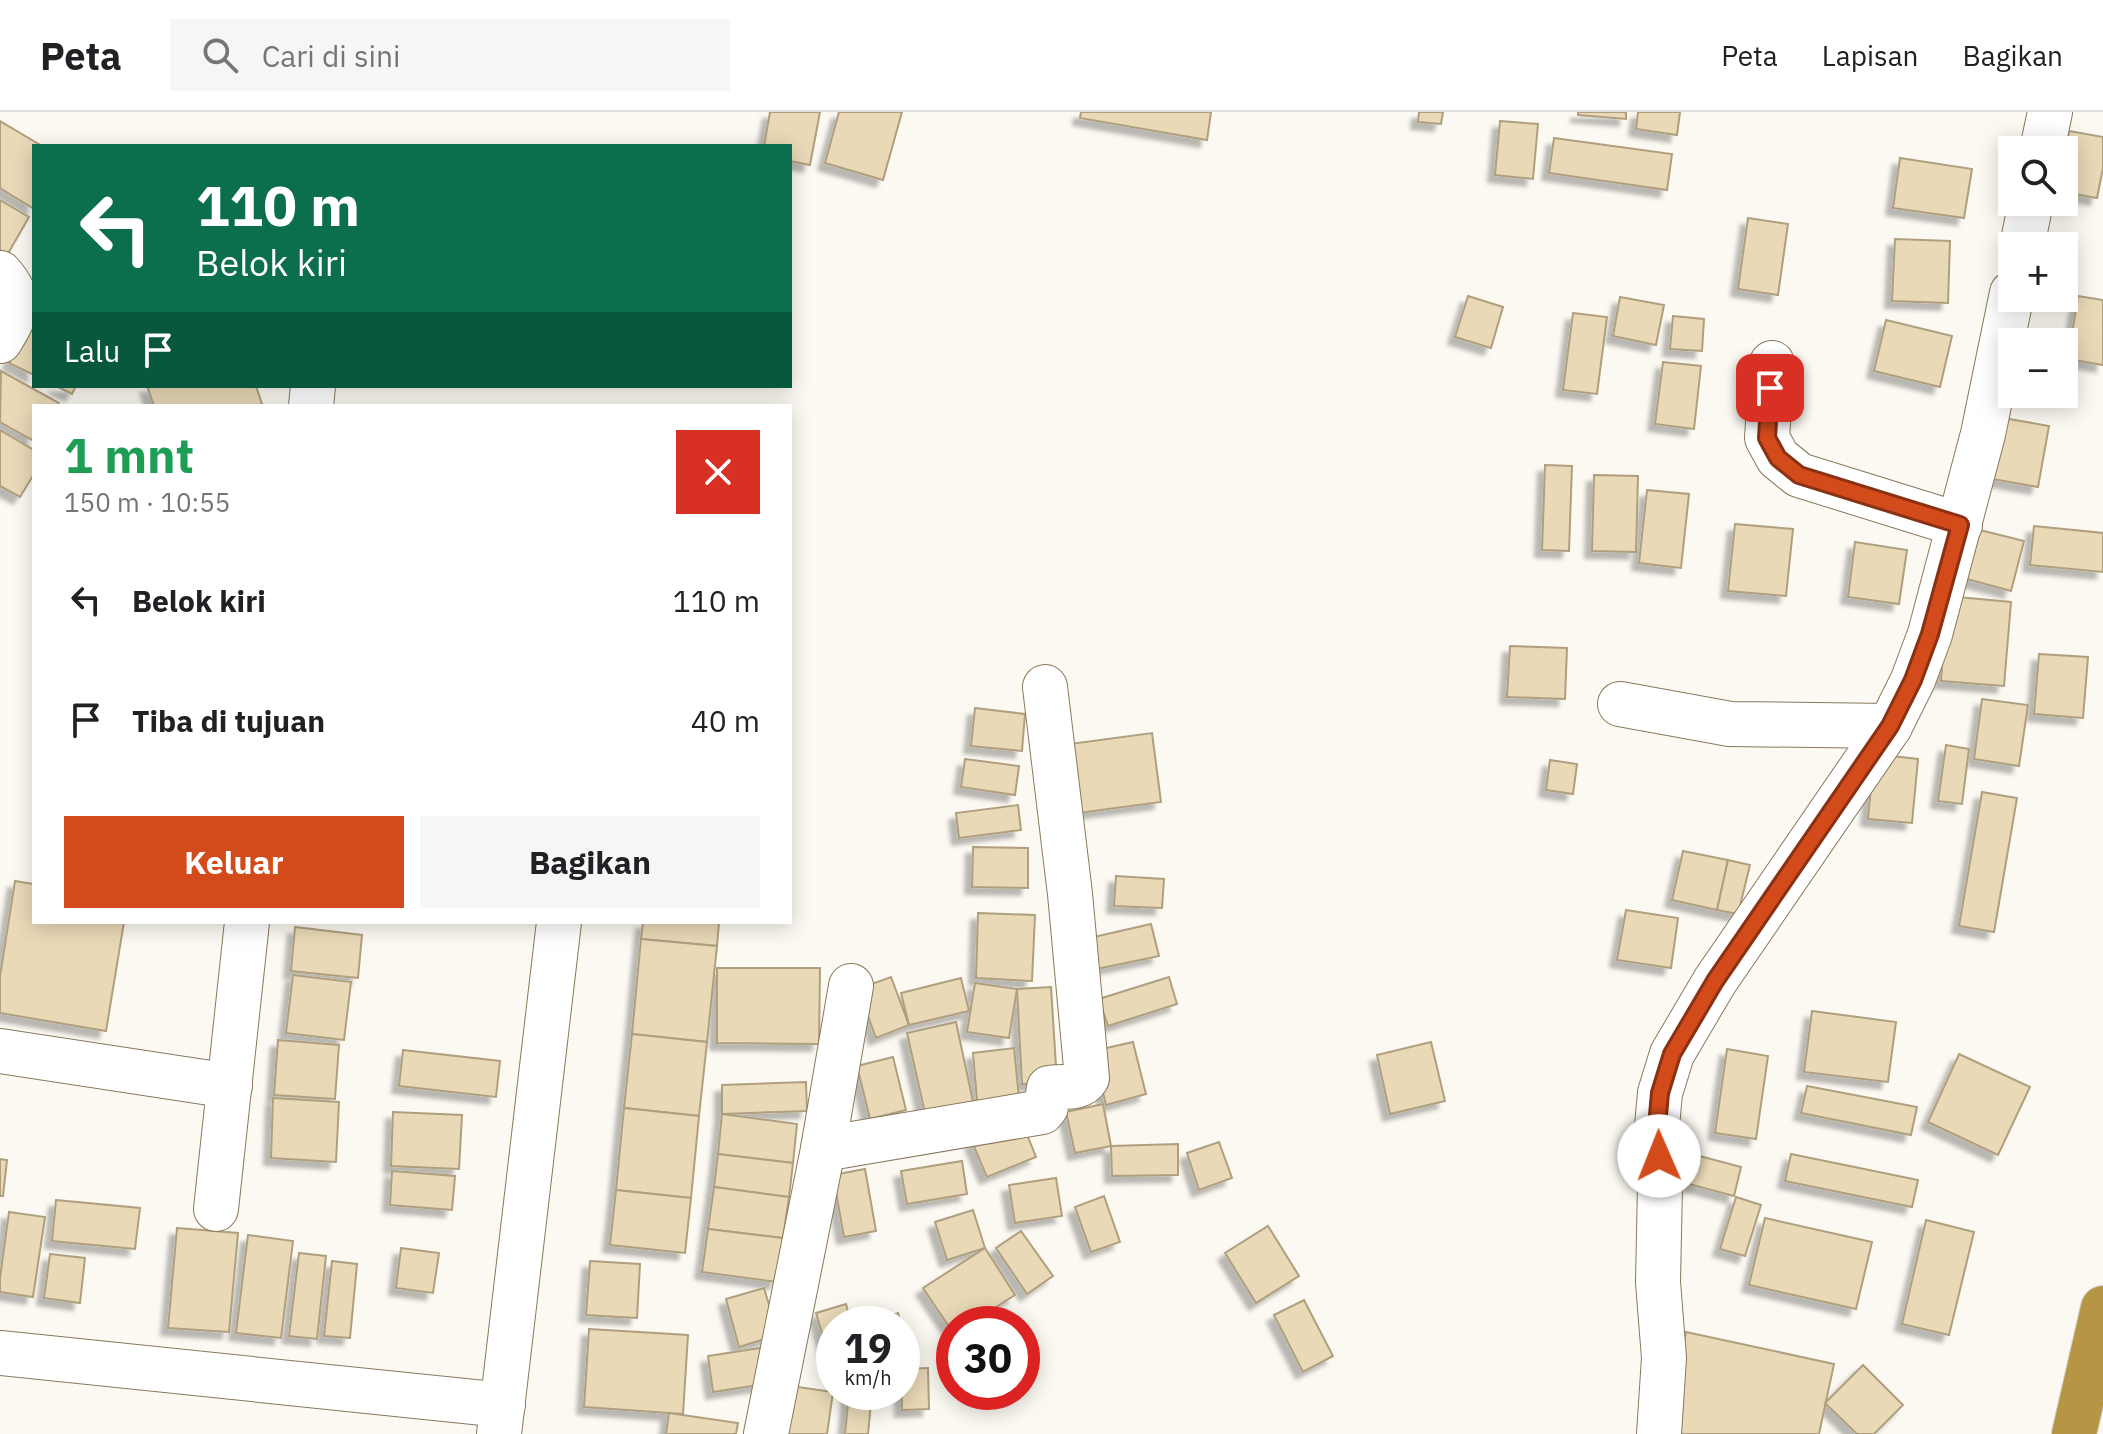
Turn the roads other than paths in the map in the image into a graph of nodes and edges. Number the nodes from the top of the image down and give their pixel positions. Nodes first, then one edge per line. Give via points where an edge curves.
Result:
1 (2050, 112) edge
2 (2045, 136) edge
3 (6, 281) edge
4 (2008, 312) edge
5 (0, 341) edge
6 (1772, 363) dead end
7 (1960, 525) junction
8 (1045, 687) dead end
9 (1620, 704) dead end
10 (1890, 726) junction
11 (247, 924) edge
12 (559, 924) edge
13 (851, 986) dead end
14 (0, 1051) edge
15 (230, 1086) junction
16 (823, 1149) junction
17 (216, 1209) dead end
18 (2103, 1308) edge
19 (0, 1353) edge
20 (501, 1419) edge
21 (766, 1434) edge
22 (1659, 1434) edge
23 (2074, 1434) edge

1 - 2 street
3 - 5 street via 17,307
4 - 7 street
6 - 7 street via 1767,438 1778,458 1799,475
7 - 10 street via 1930,634
8 - 16 street via 1087,1078 1079,1086 1049,1088 1042,1112
9 - 10 street via 1730,724
10 - 22 street via 1715,981 1672,1054 1657,1126 1664,1358
11 - 15 street
12 - 20 street
13 - 16 street
14 - 15 street
15 - 17 street
16 - 21 street
18 - 23 highway
19 - 20 street

